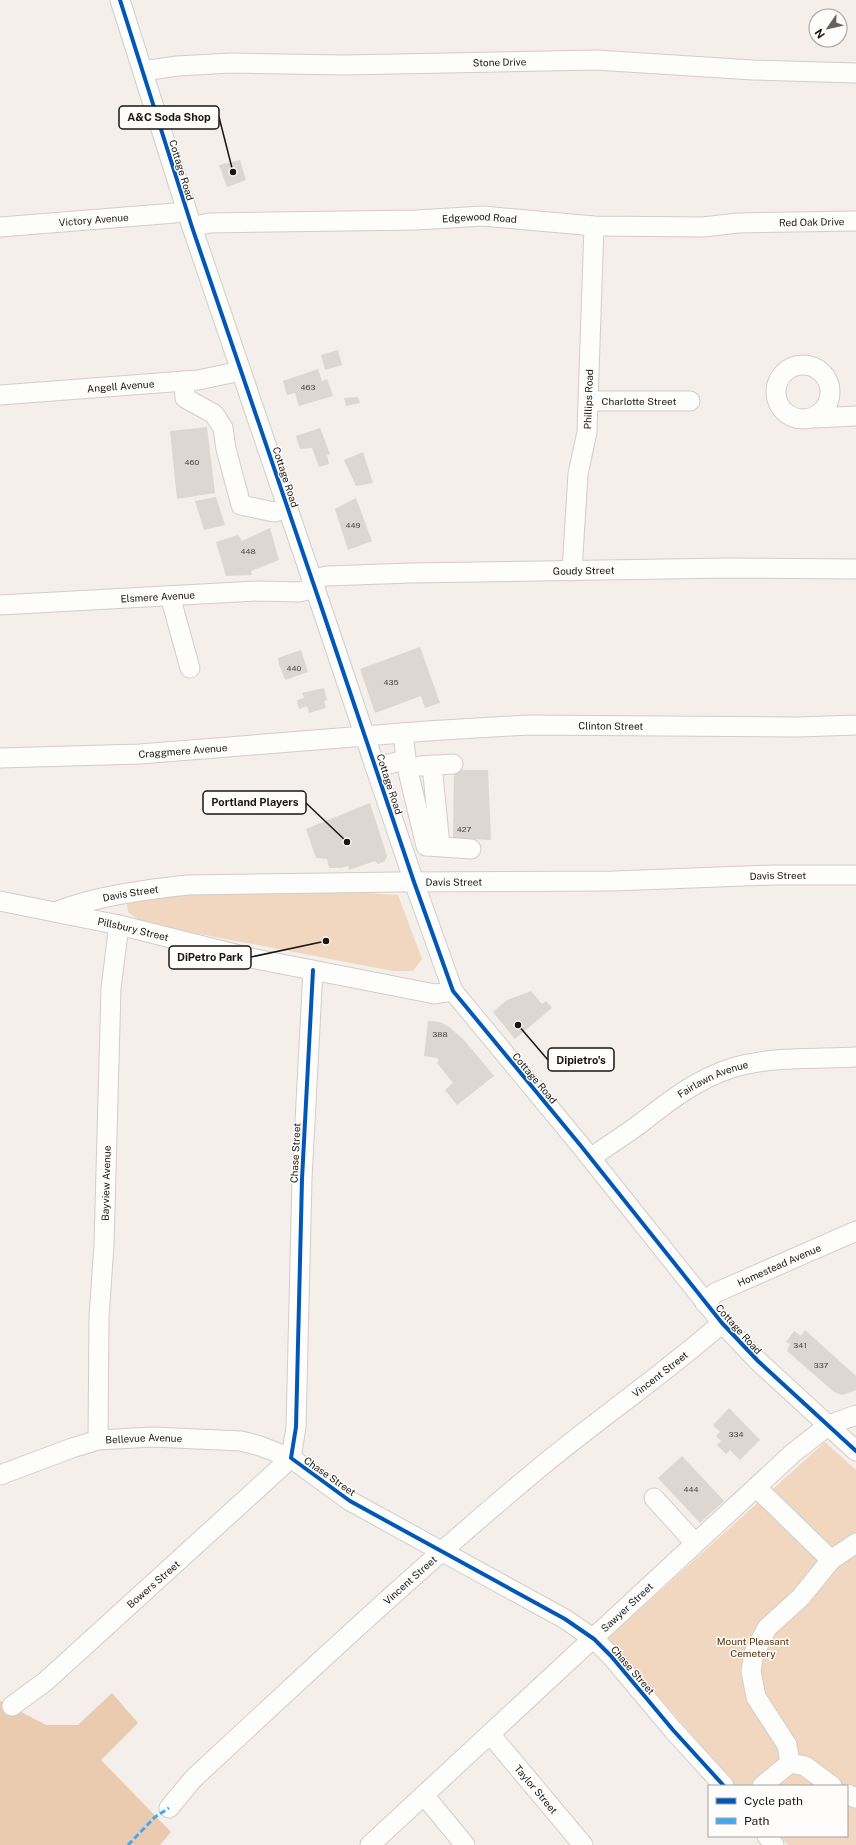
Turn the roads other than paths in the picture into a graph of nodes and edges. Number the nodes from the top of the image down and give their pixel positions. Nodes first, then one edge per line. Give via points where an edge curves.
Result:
1 (120, 0) edge
2 (144, 72) junction
3 (856, 73) edge
4 (189, 219) junction
5 (856, 221) edge
6 (766, 223) joint
7 (594, 226) junction
8 (0, 227) edge
9 (241, 371) junction
10 (184, 381) junction
11 (830, 388) junction
12 (0, 395) edge
13 (589, 401) junction
14 (690, 401) dead end
15 (856, 412) edge
16 (856, 416) edge
17 (814, 418) junction
18 (288, 509) junction
19 (856, 569) edge
20 (572, 571) junction
21 (314, 584) junction
22 (170, 596) junction
23 (0, 605) edge
24 (190, 668) dead end
25 (856, 725) edge
26 (403, 733) junction
27 (365, 736) junction
28 (0, 758) edge
29 (407, 764) junction
30 (454, 764) dead end
31 (432, 765) junction
32 (376, 767) junction
33 (433, 846) junction
34 (403, 848) junction
35 (471, 849) dead end
36 (856, 875) edge
37 (414, 882) junction
38 (0, 901) edge
39 (55, 912) junction
40 (119, 925) junction
41 (313, 970) junction
42 (453, 991) junction
43 (856, 1057) edge
44 (591, 1158) junction
45 (856, 1231) edge
46 (705, 1303) junction
47 (722, 1323) junction
48 (856, 1415) edge
49 (829, 1425) junction
50 (98, 1440) junction
51 (856, 1451) edge
52 (291, 1458) junction
53 (0, 1475) edge
54 (756, 1487) junction
55 (654, 1498) dead end
56 (695, 1543) junction
57 (856, 1543) edge
58 (441, 1551) junction
59 (831, 1560) junction
60 (594, 1639) junction
61 (12, 1706) dead end
62 (490, 1734) junction
63 (790, 1763) junction
64 (723, 1785) edge
65 (763, 1785) edge
66 (831, 1785) edge
67 (424, 1795) junction
68 (169, 1808) dead end
69 (768, 1837) edge
70 (370, 1845) edge
71 (466, 1845) edge
72 (583, 1845) edge
73 (774, 1845) edge

1 - 2 street, Cottage Road
2 - 3 street, Stone Drive via 177,66 231,63 461,64 596,60 753,70
2 - 4 street, Cottage Road
4 - 7 street, Edgewood Road via 209,223 417,220 483,216
4 - 8 street, Victory Avenue
4 - 9 street, Cottage Road
5 - 6 street, Red Oak Drive
6 - 7 street, Edgewood Road via 703,227
7 - 13 street, Phillips Road
9 - 10 street, Angell Avenue
9 - 18 street, Cottage Road
10 - 12 street, Angell Avenue
10 - 18 street via 185,398 214,414 223,428 241,505 274,512
11 - 15 street via 848,408
11 - 17 street via 827,406
11 - 17 street via 822,372 813,367 795,366 781,377 776,393 782,410 797,419
13 - 14 street, Charlotte Street
13 - 20 street, Phillips Road via 587,432 578,474
16 - 17 street
18 - 21 street, Cottage Road
19 - 20 street, Goudy Street
20 - 21 street, Goudy Street via 327,576
21 - 22 street, Elsmere Avenue via 299,592 258,591
21 - 27 street, Cottage Road
22 - 23 street, Elsmere Avenue
22 - 24 street
25 - 26 street, Clinton Street via 528,725
26 - 27 street, Clinton Street
26 - 29 street
27 - 28 street, Craggmere Avenue via 140,754
27 - 32 street, Cottage Road
29 - 31 street
29 - 32 street
29 - 33 street
30 - 31 street
31 - 33 street
32 - 34 street, Cottage Road
33 - 34 street
33 - 35 street
34 - 37 street, Cottage Road
36 - 37 street, Davis Street via 773,875 614,881
37 - 39 street, Davis Street via 187,885 72,905
37 - 42 street, Cottage Road
38 - 39 street, Pillsbury Street
39 - 40 street, Pillsbury Street
40 - 41 street, Pillsbury Street via 251,958
40 - 50 street, Bayview Avenue via 111,988 104,1245 98,1317
41 - 42 street, Pillsbury Street via 435,994
41 - 52 street, Chase Street via 302,1179 296,1427
42 - 44 street, Cottage Road
43 - 44 street, Fairlawn Avenue via 797,1058 731,1068 698,1082 674,1097
44 - 46 street, Cottage Road
45 - 46 street, Homestead Avenue via 715,1293
46 - 47 street, Cottage Road
47 - 49 street, Cottage Road via 758,1361
47 - 58 street, Vincent Street via 539,1468
48 - 49 street, Sawyer Street
49 - 51 street, Cottage Road
49 - 54 street, Sawyer Street
50 - 52 street, Bellevue Avenue via 153,1437 241,1441
50 - 53 street, Bellevue Avenue
52 - 58 street, Chase Street via 350,1500
52 - 61 street, Bowers Street via 46,1681
54 - 56 street, Sawyer Street
54 - 59 street
55 - 56 street
56 - 60 street, Sawyer Street
57 - 59 street
58 - 60 street, Chase Street via 565,1619
58 - 68 street, Vincent Street via 193,1779
59 - 63 street via 801,1598 767,1628 754,1654 751,1671 756,1696 788,1745
60 - 62 street, Sawyer Street
60 - 64 street, Chase Street
62 - 67 street, Sawyer Street
62 - 72 street, Taylor Street
63 - 65 street
63 - 66 street via 805,1766
67 - 70 street, Sawyer Street
67 - 71 street
69 - 73 street

